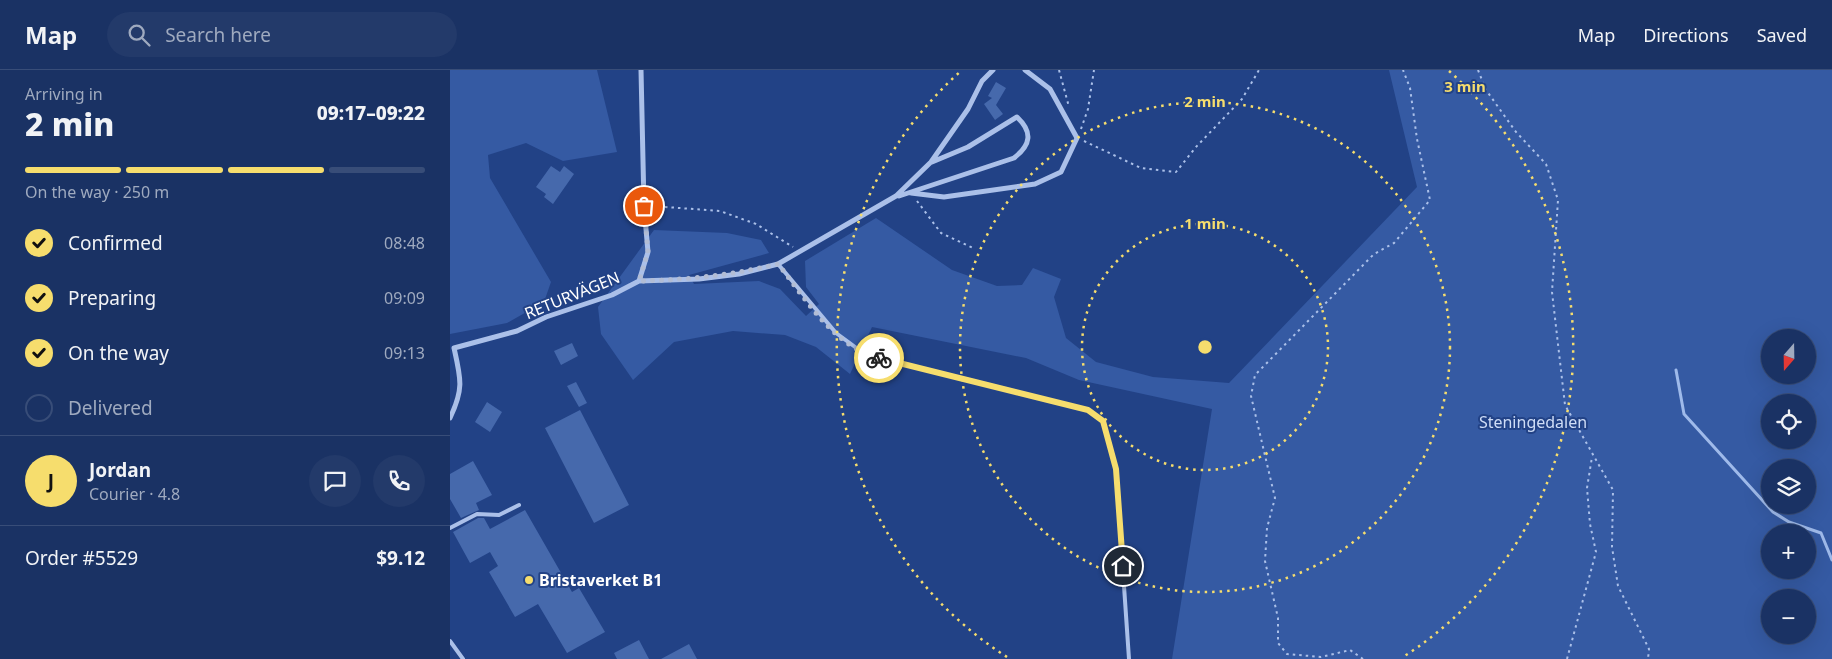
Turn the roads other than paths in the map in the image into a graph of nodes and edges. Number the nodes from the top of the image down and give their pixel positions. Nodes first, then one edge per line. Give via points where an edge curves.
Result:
1 (641, 70) edge
2 (993, 70) edge
3 (1026, 70) edge
4 (931, 162) junction
5 (911, 193) junction
6 (896, 196) junction
7 (778, 264) junction
8 (639, 281) junction
9 (452, 348) edge
10 (450, 418) edge
11 (519, 505) dead end
12 (450, 528) edge
13 (450, 641) edge
14 (462, 659) edge
15 (1129, 659) edge

1 - 8 street, RETURVÄGEN via 648,252
2 - 4 street via 982,81 968,109
3 - 5 street via 1050,89 1077,138 1061,172 1035,184 944,198
4 - 5 street via 968,147 1017,117 1025,125 1028,142 1014,158
4 - 6 street
5 - 6 street
6 - 7 street
7 - 8 street via 739,274 699,279
7 - 15 lane via 836,333 866,354 1088,410 1103,421 1116,469
8 - 9 street, RETURVÄGEN via 517,331
9 - 10 street, RETURVÄGEN via 460,376 460,398
11 - 12 lane via 499,515 477,514
13 - 14 lane

